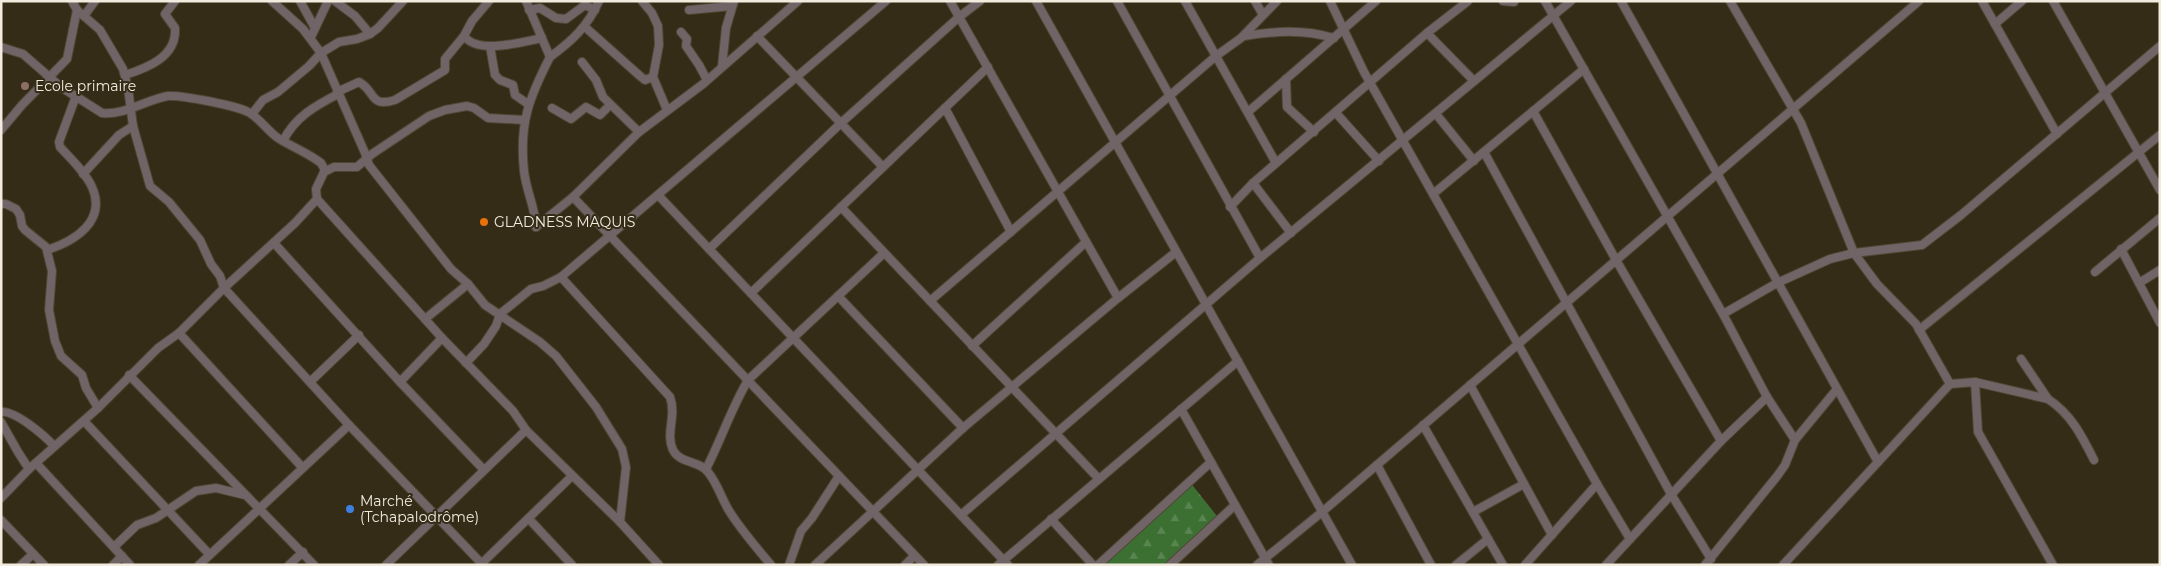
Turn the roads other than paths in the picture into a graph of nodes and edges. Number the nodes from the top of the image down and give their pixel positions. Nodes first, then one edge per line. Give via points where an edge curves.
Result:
1 (72, 1) edge
2 (96, 1) edge
3 (175, 1) edge
4 (272, 1) edge
5 (300, 1) edge
6 (328, 1) edge
7 (335, 1) edge
8 (403, 1) edge
9 (489, 1) edge
10 (526, 1) edge
11 (599, 1) edge
12 (642, 1) edge
13 (798, 1) edge
14 (886, 1) edge
15 (950, 1) edge
16 (980, 1) edge
17 (1036, 1) edge
18 (1117, 1) edge
19 (1185, 1) edge
20 (1255, 1) edge
21 (1277, 1) edge
22 (1330, 1) edge
23 (1376, 1) edge
24 (1468, 1) edge
25 (1503, 1) edge
26 (1545, 1) edge
27 (1571, 1) edge
28 (1621, 1) edge
29 (1730, 1) edge
30 (1919, 1) edge
31 (1982, 1) edge
32 (2022, 1) edge
33 (2053, 1) edge
34 (1514, 2) edge
35 (733, 4) edge
36 (77, 10) junction
37 (529, 10) junction
38 (595, 10) junction
39 (689, 10) dead end
40 (1262, 15) junction
41 (1553, 15) junction
42 (84, 16) junction
43 (959, 17) junction
44 (1995, 24) junction
45 (585, 26) junction
46 (315, 28) junction
47 (1343, 30) junction
48 (681, 32) dead end
49 (1427, 33) junction
50 (370, 34) junction
51 (464, 36) junction
52 (757, 36) junction
53 (1244, 36) junction
54 (311, 37) junction
55 (542, 38) junction
56 (1334, 38) junction
57 (490, 46) junction
58 (2160, 46) edge
59 (1, 47) edge
60 (321, 53) junction
61 (1216, 56) junction
62 (550, 57) junction
63 (582, 62) dead end
64 (722, 66) junction
65 (988, 67) junction
66 (1584, 69) junction
67 (125, 75) junction
68 (653, 77) junction
69 (50, 78) junction
70 (798, 78) junction
71 (1286, 79) junction
72 (707, 80) junction
73 (1474, 81) junction
74 (1370, 82) junction
75 (338, 93) junction
76 (2105, 93) junction
77 (76, 96) junction
78 (1170, 96) junction
79 (528, 104) junction
80 (610, 105) junction
81 (132, 108) junction
82 (552, 108) dead end
83 (945, 108) junction
84 (1793, 109) junction
85 (667, 110) junction
86 (1533, 111) junction
87 (1248, 112) junction
88 (1336, 113) junction
89 (252, 114) junction
90 (1436, 114) junction
91 (524, 120) junction
92 (841, 123) junction
93 (133, 126) junction
94 (1, 130) edge
95 (639, 132) junction
96 (1314, 132) junction
97 (2057, 134) junction
98 (2160, 134) edge
99 (283, 141) junction
100 (1404, 141) junction
101 (1116, 142) junction
102 (1484, 152) junction
103 (2139, 152) junction
104 (366, 159) junction
105 (1379, 161) junction
106 (1474, 162) junction
107 (1276, 164) junction
108 (883, 167) junction
109 (324, 172) junction
110 (83, 174) junction
111 (1717, 174) junction
112 (1253, 183) junction
113 (2160, 190) edge
114 (1058, 192) junction
115 (658, 194) junction
116 (1433, 194) junction
117 (572, 197) junction
118 (317, 199) junction
119 (1, 204) edge
120 (1230, 206) junction
121 (841, 207) junction
122 (1668, 216) junction
123 (2160, 218) edge
124 (1011, 232) junction
125 (1291, 233) junction
126 (610, 235) junction
127 (1086, 242) junction
128 (274, 243) junction
129 (709, 249) junction
130 (2121, 249) junction
131 (48, 250) junction
132 (1176, 252) junction
133 (1854, 252) junction
134 (884, 253) junction
135 (1260, 258) junction
136 (1616, 260) junction
137 (2160, 270) edge
138 (2095, 272) dead end
139 (561, 277) junction
140 (2139, 282) junction
141 (1777, 283) junction
142 (468, 284) junction
143 (224, 288) junction
144 (751, 293) junction
145 (838, 296) junction
146 (1118, 298) junction
147 (930, 301) junction
148 (1566, 303) junction
149 (1206, 304) junction
150 (500, 314) junction
151 (1723, 314) junction
152 (425, 319) junction
153 (2160, 323) edge
154 (1919, 330) junction
155 (179, 333) junction
156 (359, 335) junction
157 (442, 338) junction
158 (793, 338) junction
159 (1518, 345) junction
160 (972, 346) junction
161 (2021, 359) dead end
162 (1238, 361) junction
163 (466, 363) junction
164 (129, 375) junction
165 (748, 380) junction
166 (310, 382) junction
167 (400, 382) junction
168 (1975, 382) junction
169 (1950, 384) junction
170 (1470, 385) junction
171 (1012, 387) junction
172 (1837, 388) junction
173 (1767, 397) junction
174 (2048, 399) junction
175 (98, 408) junction
176 (1181, 409) junction
177 (1, 412) edge
178 (84, 421) junction
179 (1, 422) edge
180 (349, 425) junction
181 (1424, 425) junction
182 (963, 428) junction
183 (526, 430) junction
184 (1056, 432) junction
185 (1795, 440) junction
186 (1721, 441) junction
187 (54, 446) junction
188 (2094, 460) dead end
189 (1211, 462) junction
190 (1878, 462) junction
191 (36, 463) junction
192 (1377, 465) junction
193 (302, 467) junction
194 (29, 469) junction
195 (706, 469) junction
196 (919, 469) junction
197 (484, 470) junction
198 (572, 476) junction
199 (839, 476) junction
200 (1099, 479) junction
201 (1524, 484) junction
202 (1597, 484) junction
203 (1671, 494) junction
204 (244, 495) junction
205 (1, 498) edge
206 (1235, 505) junction
207 (259, 509) junction
208 (167, 512) junction
209 (873, 512) junction
210 (1322, 512) junction
211 (1473, 512) junction
212 (961, 515) junction
213 (437, 516) junction
214 (529, 519) junction
215 (1051, 519) junction
216 (1, 520) edge
217 (620, 522) junction
218 (1552, 535) junction
219 (1488, 539) junction
220 (1630, 539) junction
221 (114, 547) junction
222 (302, 552) junction
223 (33, 554) junction
224 (209, 554) junction
225 (122, 556) junction
226 (914, 556) junction
227 (1267, 561) edge
228 (1708, 562) edge
229 (1003, 563) edge
230 (481, 564) edge
231 (21, 565) edge
232 (44, 565) edge
233 (113, 565) edge
234 (130, 565) edge
235 (199, 565) edge
236 (289, 565) edge
237 (314, 565) edge
238 (386, 565) edge
239 (572, 565) edge
240 (659, 565) edge
241 (770, 565) edge
242 (789, 565) edge
243 (816, 565) edge
244 (905, 565) edge
245 (924, 565) edge
246 (1093, 565) edge
247 (1098, 565) edge
248 (1170, 565) edge
249 (1257, 565) edge
250 (1352, 565) edge
251 (1431, 565) edge
252 (1456, 565) edge
253 (1503, 565) edge
254 (1525, 565) edge
255 (1606, 565) edge
256 (1783, 565) edge
257 (2053, 565) edge

1 - 36 street
2 - 42 street
3 - 67 street via 165,14 174,28 171,47 152,65
4 - 54 street
5 - 46 street
6 - 46 street
7 - 50 street via 355,16
8 - 50 street
9 - 51 street
10 - 37 street
11 - 38 street
12 - 68 street via 658,26 659,45
13 - 52 street
14 - 70 street
15 - 43 street
16 - 43 street
17 - 101 street
18 - 78 street
19 - 61 street
20 - 40 street
21 - 40 street
22 - 47 street
23 - 47 street
24 - 49 street
25 - 34 street
26 - 41 street
27 - 41 street
28 - 111 street
29 - 84 street
30 - 84 street
31 - 44 street
32 - 44 street
33 - 76 street
35 - 39 street
35 - 64 street via 726,28
36 - 42 street
36 - 69 street via 67,59
37 - 38 street via 540,8 558,19 569,18 585,5
37 - 55 street
38 - 45 street
40 - 53 street
41 - 66 street
41 - 73 street
42 - 67 street via 100,30
43 - 65 street
43 - 92 street
44 - 97 street
45 - 62 street
45 - 68 street via 645,80
46 - 54 street
47 - 56 street
47 - 74 street
48 - 72 street
49 - 73 street
49 - 74 street
50 - 60 street via 357,40 339,42
51 - 57 street via 471,44
51 - 75 street via 445,59 445,70 395,100 377,101 359,82
52 - 64 street
52 - 70 street
53 - 56 street via 1298,31
53 - 61 street
54 - 60 street
55 - 57 street
55 - 62 street
56 - 71 street
57 - 79 street via 494,75 513,85 515,95
58 - 76 street
59 - 69 street via 23,54
60 - 75 street
60 - 89 street via 278,92 263,100
61 - 78 street
61 - 87 street
62 - 79 street
63 - 80 street
64 - 72 street
65 - 83 street
65 - 114 street
66 - 86 street
66 - 122 street
67 - 81 street
68 - 85 street
69 - 77 street
69 - 94 street
70 - 92 street
70 - 115 street
71 - 87 street
71 - 96 street via 1287,108
72 - 85 street
73 - 90 street
74 - 88 street
74 - 100 street
75 - 99 street via 300,117
75 - 104 street
76 - 97 street
76 - 103 street
77 - 81 street via 102,113
77 - 110 street via 59,142
78 - 101 street
78 - 120 street
79 - 91 street
80 - 82 street via 599,116 586,107 571,119
80 - 95 street
81 - 89 street via 175,96 240,108
81 - 93 street
83 - 108 street
83 - 124 street
84 - 111 street
84 - 133 street
85 - 95 street
86 - 102 street
86 - 136 street
87 - 107 street
88 - 96 street
88 - 105 street
89 - 99 street
90 - 100 street
90 - 106 street
91 - 104 street via 488,118 466,106 445,110 429,116
91 - 117 street via 524,172 536,227
92 - 108 street
92 - 129 street
93 - 110 street via 119,135
93 - 143 street via 150,186 169,202 200,240
95 - 117 street
96 - 107 street
97 - 133 street via 1922,245
98 - 103 street
99 - 109 street via 321,163
100 - 105 street
100 - 116 street
101 - 114 street
101 - 132 street
102 - 106 street
102 - 148 street
103 - 113 street
103 - 154 street
104 - 109 street via 357,167 334,167
104 - 142 street via 451,269
105 - 125 street
106 - 116 street
107 - 112 street
108 - 121 street
109 - 118 street via 316,189
110 - 131 street via 92,186 94,200 90,223 82,233
111 - 122 street
111 - 141 street
112 - 120 street
112 - 125 street
114 - 124 street
114 - 127 street
115 - 126 street
115 - 129 street
116 - 159 street
117 - 126 street
118 - 128 street
118 - 152 street
119 - 131 street via 16,209 25,230
120 - 135 street
121 - 134 street
121 - 144 street
122 - 136 street
122 - 151 street
123 - 130 street
124 - 147 street
125 - 135 street
126 - 139 street
126 - 165 street
127 - 146 street
127 - 160 street
128 - 143 street
128 - 156 street
129 - 144 street
130 - 138 street
130 - 140 street
131 - 175 street via 52,271 49,310 55,341 61,356 82,375
132 - 146 street
132 - 149 street
133 - 141 street
133 - 154 street via 1877,284
134 - 145 street
134 - 147 street
135 - 149 street
136 - 148 street
136 - 186 street
137 - 140 street
139 - 150 street via 531,289
139 - 195 street via 670,397 674,407 670,434 672,448 678,457
140 - 153 street
141 - 151 street
141 - 172 street
142 - 150 street via 485,305
142 - 152 street
143 - 155 street
143 - 166 street
144 - 158 street
145 - 158 street
145 - 182 street
146 - 171 street
147 - 160 street
148 - 159 street
148 - 203 street
149 - 162 street
149 - 184 street
150 - 163 street via 488,338
150 - 217 street via 556,356 596,407 622,449 626,467
151 - 173 street
152 - 157 street
154 - 169 street
155 - 164 street
155 - 193 street
156 - 166 street
156 - 167 street
157 - 163 street
157 - 167 street
158 - 165 street
158 - 196 street
159 - 170 street
159 - 202 street
160 - 171 street
161 - 174 street
162 - 176 street
162 - 210 street
163 - 183 street via 513,411
164 - 175 street
164 - 204 street
165 - 195 street
165 - 199 street
166 - 180 street
167 - 197 street
168 - 169 street
168 - 174 street
168 - 257 street via 1978,432
169 - 190 street
170 - 181 street
170 - 201 street
171 - 182 street
171 - 184 street
172 - 185 street
172 - 190 street
173 - 185 street
173 - 186 street
174 - 188 street via 2059,406 2076,426
175 - 178 street
176 - 189 street
176 - 200 street
177 - 187 street via 22,420
178 - 187 street
178 - 208 street
179 - 194 street
180 - 193 street
180 - 213 street
181 - 192 street
181 - 211 street
182 - 196 street
183 - 197 street
183 - 198 street
184 - 200 street
184 - 212 street
185 - 228 street via 1785,465
186 - 203 street
187 - 191 street
189 - 206 street
189 - 247 street
190 - 256 street
191 - 194 street
191 - 221 street
192 - 210 street
192 - 251 street
193 - 207 street
194 - 205 street
195 - 241 street via 728,508
196 - 209 street
196 - 212 street
197 - 213 street
198 - 214 street
198 - 217 street
199 - 209 street
199 - 242 street via 801,531
200 - 215 street
201 - 211 street
201 - 218 street
202 - 218 street
202 - 220 street
203 - 220 street
203 - 228 street
204 - 207 street
204 - 208 street via 216,488 196,490
206 - 227 street
206 - 248 street
207 - 222 street
207 - 224 street
208 - 221 street via 137,525
208 - 224 street
209 - 226 street
209 - 243 street
210 - 227 street
210 - 250 street
211 - 219 street
212 - 229 street
213 - 230 street
213 - 238 street
214 - 230 street
214 - 239 street
215 - 229 street
215 - 246 street
216 - 223 street
217 - 240 street
218 - 254 street
219 - 252 street
219 - 253 street
220 - 255 street
221 - 225 street
222 - 236 street
222 - 237 street
223 - 231 street
223 - 232 street
224 - 235 street
225 - 233 street
225 - 234 street
226 - 244 street
226 - 245 street
227 - 249 street

